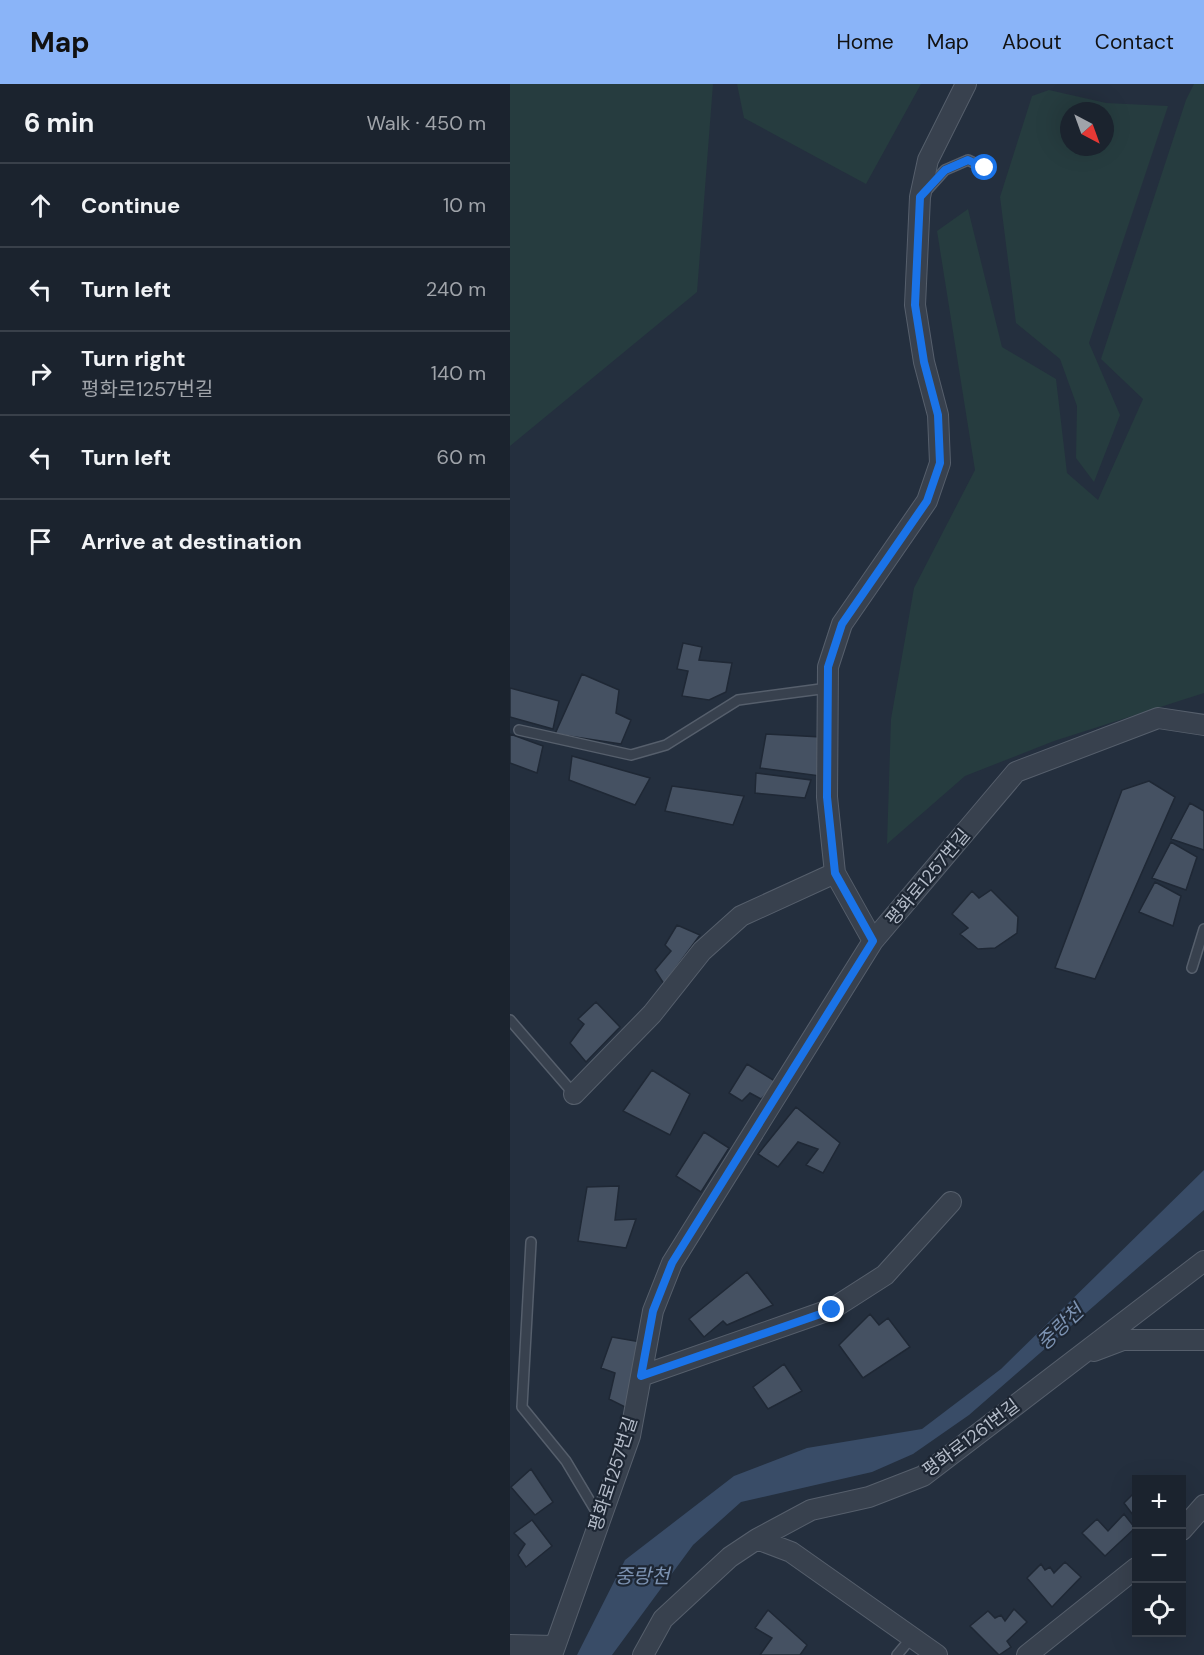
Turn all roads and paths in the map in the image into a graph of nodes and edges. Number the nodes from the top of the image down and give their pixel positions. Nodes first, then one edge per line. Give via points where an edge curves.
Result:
1 (966, 84) edge
2 (985, 168) dead end
3 (920, 197) junction
4 (828, 688) junction
5 (1204, 725) edge
6 (519, 730) dead end
7 (835, 873) junction
8 (1204, 929) edge
9 (873, 941) junction
10 (1192, 968) dead end
11 (510, 1020) edge
12 (573, 1094) joint
13 (951, 1202) dead end
14 (531, 1242) dead end
15 (1204, 1261) edge
16 (1204, 1340) edge
17 (1074, 1358) junction
18 (641, 1376) junction
19 (1204, 1505) edge
20 (600, 1518) junction
21 (1183, 1529) edge
22 (757, 1539) junction
23 (1132, 1572) edge
24 (912, 1637) junction
25 (510, 1645) edge
26 (553, 1651) edge
27 (643, 1655) edge
28 (897, 1655) edge
29 (937, 1655) edge
30 (1027, 1655) edge

1 - 3 street via 928,160
2 - 3 lane via 968,160 945,170
3 - 4 street via 915,305 938,415 940,463 927,501 842,624 828,667
4 - 6 lane via 738,700 666,745 631,755
4 - 7 street via 827,797
5 - 9 street, 평화로1257번길 via 1158,718 1016,772
7 - 9 street
7 - 12 street via 741,916 702,951 652,1014
8 - 10 lane
9 - 18 street, 평화로1257번길 via 672,1263 653,1311
11 - 12 lane
13 - 18 street via 885,1275 832,1310
14 - 20 lane via 522,1407 566,1461
15 - 17 street, 평화로1261번길
16 - 17 street, 평화로1261번길 via 1123,1340
17 - 22 street, 평화로1261번길 via 923,1476 869,1497 812,1510
18 - 20 street, 평화로1257번길 via 630,1436
19 - 21 street
20 - 26 street, 평화로1257번길
22 - 24 street via 791,1552
22 - 27 street, 평화로1261번길 via 730,1557 663,1619
23 - 30 street
24 - 28 lane
24 - 29 street
25 - 26 street

